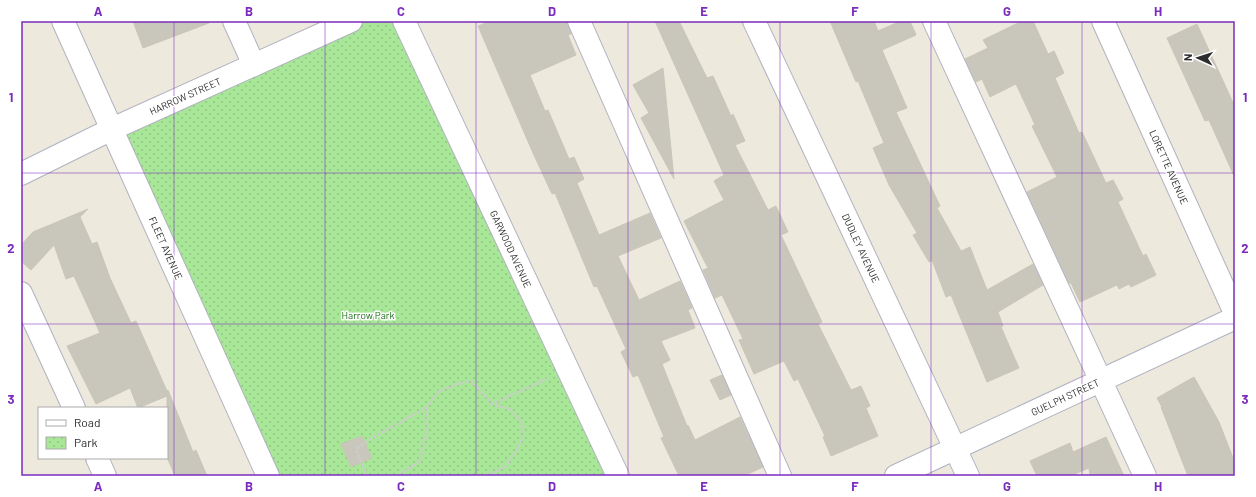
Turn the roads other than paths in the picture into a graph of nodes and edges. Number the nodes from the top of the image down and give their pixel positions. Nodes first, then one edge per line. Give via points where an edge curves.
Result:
1 (63, 21) edge
2 (234, 21) edge
3 (351, 21) edge
4 (404, 21) edge
5 (579, 21) edge
6 (754, 21) edge
7 (934, 21) edge
8 (1103, 21) edge
9 (254, 65) junction
10 (112, 129) junction
11 (21, 174) edge
12 (21, 293) edge
13 (1235, 313) edge
14 (1235, 318) edge
15 (1101, 380) junction
16 (74, 407) edge
17 (956, 449) junction
18 (97, 459) edge
19 (105, 476) edge
20 (268, 476) edge
21 (618, 476) edge
22 (780, 476) edge
23 (896, 476) edge
24 (968, 476) edge
25 (1145, 476) edge

1 - 10 street, FLEET AVENUE
2 - 9 street
3 - 9 street, HARROW STREET
4 - 21 street, GARWOOD AVENUE
5 - 22 street
6 - 17 street, DUDLEY AVENUE
7 - 15 street
8 - 13 street, LORETTE AVENUE
9 - 10 street, HARROW STREET
10 - 11 street, HARROW STREET
10 - 20 street, FLEET AVENUE
12 - 16 street
14 - 15 street, GUELPH STREET
15 - 17 street, GUELPH STREET
15 - 25 street
17 - 23 street, GUELPH STREET
17 - 24 street, DUDLEY AVENUE
18 - 19 street

